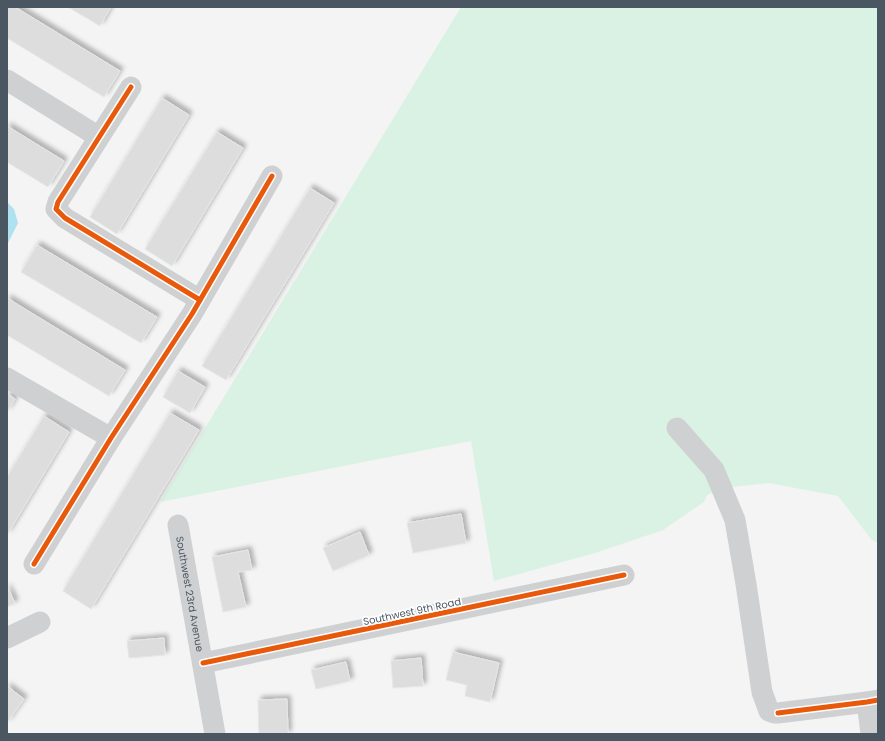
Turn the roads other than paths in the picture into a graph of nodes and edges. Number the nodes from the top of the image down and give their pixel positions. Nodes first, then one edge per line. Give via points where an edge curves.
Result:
1 (7, 80) edge
2 (131, 87) dead end
3 (99, 137) junction
4 (272, 176) dead end
5 (200, 300) junction
6 (7, 378) edge
7 (677, 428) dead end
8 (111, 438) junction
9 (178, 525) dead end
10 (34, 564) dead end
11 (624, 576) dead end
12 (40, 622) dead end
13 (7, 638) edge
14 (203, 663) junction
15 (873, 701) edge
16 (215, 734) edge
17 (872, 734) edge

1 - 3 street
2 - 3 street
3 - 5 street via 56,209 65,218
4 - 5 street
5 - 8 street
6 - 8 street
7 - 15 street via 714,470 735,520 762,692 769,711 778,713
8 - 10 street
9 - 14 street, Southwest 23rd Avenue
11 - 14 street, Southwest 9th Road
12 - 13 street
14 - 16 street, Southwest 23rd Avenue
15 - 17 street

